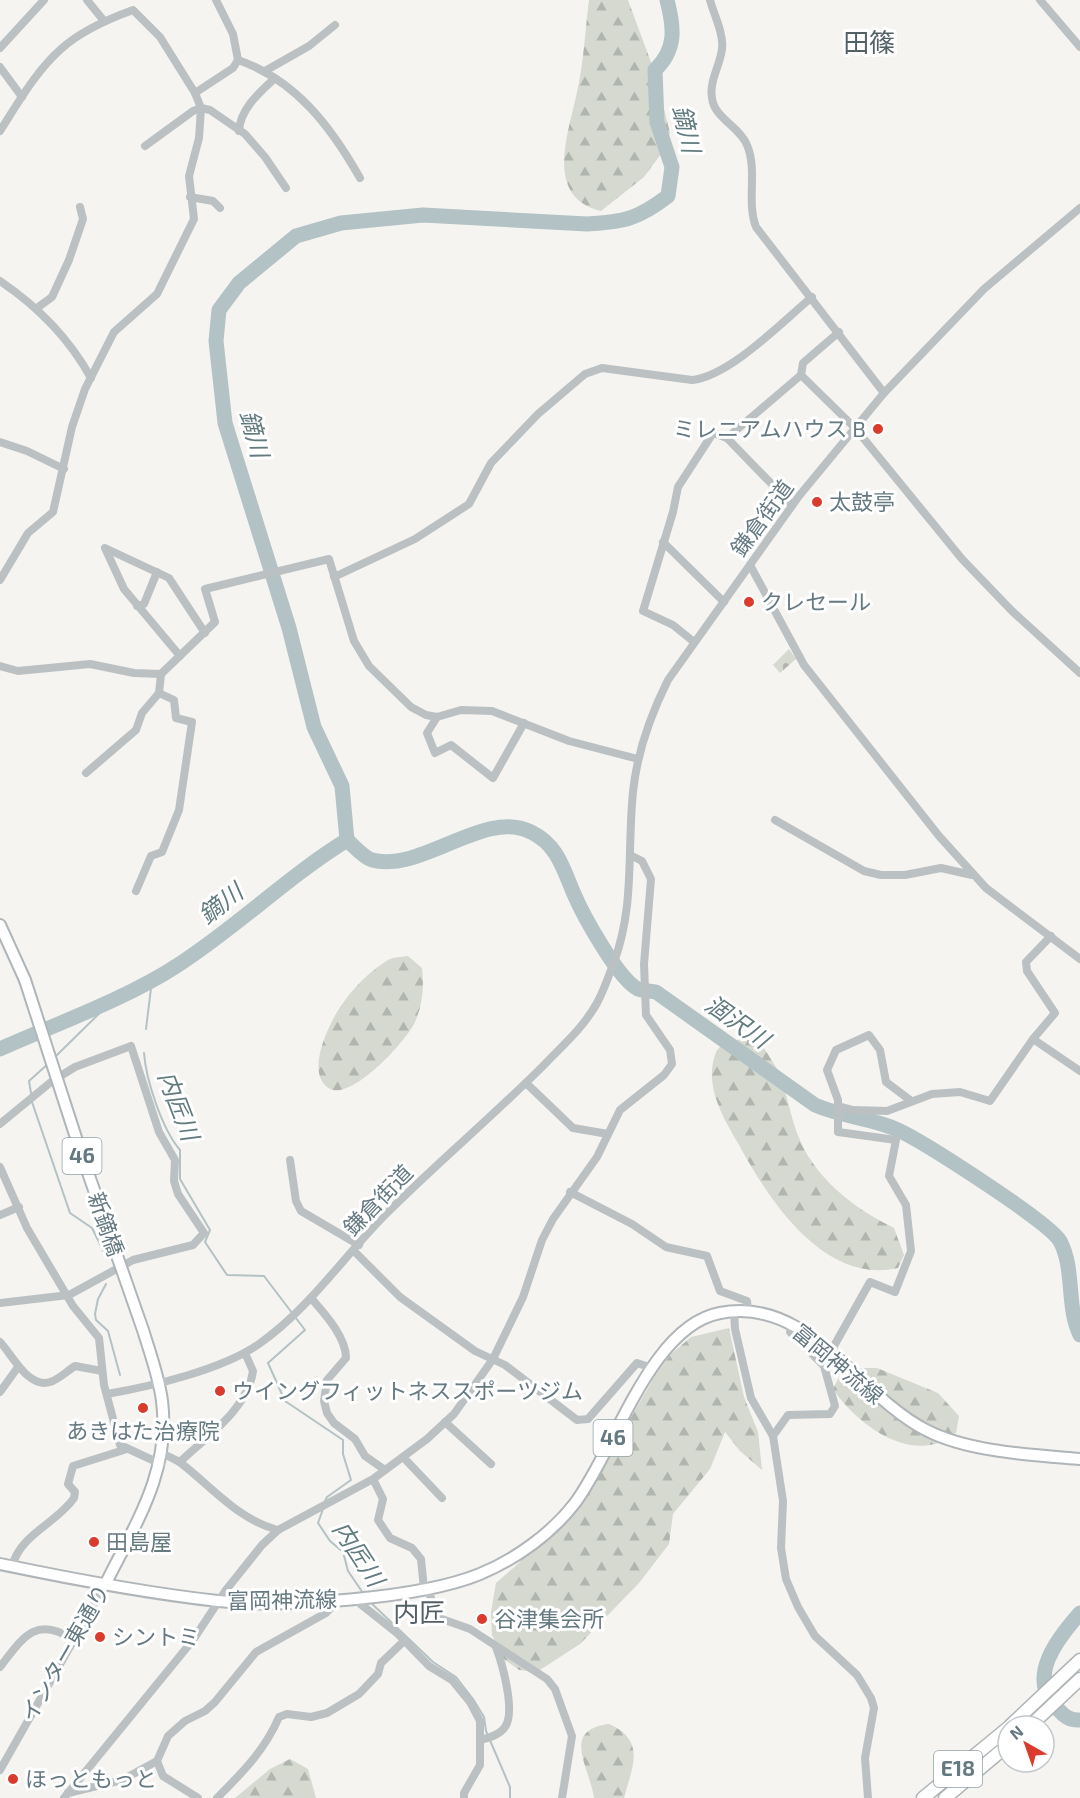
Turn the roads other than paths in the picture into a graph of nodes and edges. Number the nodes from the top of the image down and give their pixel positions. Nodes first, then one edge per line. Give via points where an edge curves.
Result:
1 (44, 0) edge
2 (87, 0) edge
3 (216, 0) edge
4 (710, 0) edge
5 (1040, 0) edge
6 (104, 21) junction
7 (335, 25) dead end
8 (1080, 47) edge
9 (0, 48) edge
10 (238, 60) junction
11 (0, 67) edge
12 (265, 71) junction
13 (274, 79) junction
14 (195, 93) junction
15 (22, 97) junction
16 (201, 108) junction
17 (0, 131) edge
18 (239, 131) junction
19 (145, 146) dead end
20 (360, 178) dead end
21 (286, 188) dead end
22 (190, 197) junction
23 (80, 207) dead end
24 (220, 208) dead end
25 (1080, 208) edge
26 (2, 284) edge
27 (812, 297) junction
28 (37, 308) junction
29 (839, 333) junction
30 (801, 375) junction
31 (91, 378) junction
32 (884, 393) junction
33 (855, 428) junction
34 (727, 438) junction
35 (0, 442) edge
36 (64, 469) junction
37 (792, 505) junction
38 (663, 542) junction
39 (750, 565) junction
40 (157, 572) junction
41 (334, 577) junction
42 (0, 580) edge
43 (724, 602) junction
44 (137, 606) junction
45 (205, 633) junction
46 (694, 642) junction
47 (180, 656) junction
48 (0, 666) edge
49 (1080, 673) edge
50 (161, 674) junction
51 (159, 693) junction
52 (437, 717) junction
53 (524, 723) junction
54 (638, 759) junction
55 (87, 773) dead end
56 (775, 820) dead end
57 (632, 856) junction
58 (972, 876) junction
59 (136, 891) dead end
60 (0, 925) edge
61 (1051, 936) junction
62 (1080, 959) edge
63 (1033, 1039) junction
64 (1080, 1071) edge
65 (526, 1083) junction
66 (910, 1100) junction
67 (838, 1106) junction
68 (0, 1124) edge
69 (608, 1134) junction
70 (290, 1160) dead end
71 (0, 1167) edge
72 (570, 1192) junction
73 (19, 1207) junction
74 (0, 1215) edge
75 (357, 1248) junction
76 (69, 1295) junction
77 (311, 1298) junction
78 (0, 1303) edge
79 (748, 1311) junction
80 (734, 1312) junction
81 (793, 1324) junction
82 (143, 1330) joint
83 (0, 1342) edge
84 (245, 1353) junction
85 (831, 1353) junction
86 (493, 1359) junction
87 (18, 1367) junction
88 (652, 1368) junction
89 (102, 1371) junction
90 (159, 1384) junction
91 (0, 1392) edge
92 (107, 1394) junction
93 (445, 1422) junction
94 (773, 1436) junction
95 (127, 1449) junction
96 (403, 1456) junction
97 (161, 1458) junction
98 (1080, 1459) edge
99 (180, 1462) junction
100 (491, 1464) dead end
101 (385, 1470) junction
102 (373, 1479) junction
103 (442, 1498) dead end
104 (278, 1530) junction
105 (0, 1564) edge
106 (12, 1567) junction
107 (105, 1585) junction
108 (425, 1589) junction
109 (353, 1598) junction
110 (334, 1599) junction
111 (219, 1601) junction
112 (72, 1639) junction
113 (404, 1641) junction
114 (496, 1647) junction
115 (1080, 1660) edge
116 (0, 1667) edge
117 (1080, 1679) edge
118 (1023, 1714) edge
119 (1043, 1714) edge
120 (996, 1738) edge
121 (480, 1740) junction
122 (996, 1756) edge
123 (157, 1761) junction
124 (0, 1770) edge
125 (66, 1796) edge
126 (198, 1798) edge
127 (217, 1798) edge
128 (464, 1798) edge
129 (562, 1798) edge
130 (868, 1798) edge
131 (923, 1798) edge
132 (945, 1798) edge

1 - 9 street
2 - 6 street
3 - 10 street via 233,34
4 - 27 street via 723,41 712,102 747,144 751,160 750,213 756,227
5 - 8 street
6 - 14 street via 133,10 140,14 160,37
6 - 15 street via 61,49
7 - 12 street via 309,46
10 - 12 street
10 - 14 street via 233,68
11 - 15 street
12 - 13 street
13 - 18 street via 253,99
13 - 20 street via 313,108
14 - 16 street
15 - 17 street
16 - 18 street
16 - 19 street
16 - 22 street via 199,138 189,176
18 - 21 street
22 - 24 street via 213,201
22 - 31 street via 194,219 157,294 114,332
23 - 28 street via 83,219 73,250 52,297
25 - 32 street, 鎌倉街道 via 984,289
26 - 28 street
27 - 29 street
27 - 41 street via 751,348 704,379 602,368 585,374 490,463 469,504 415,539
28 - 31 street via 80,358
29 - 30 street via 803,363
29 - 32 street
30 - 33 street
30 - 34 street
31 - 36 street via 72,427
32 - 33 street, 鎌倉街道
33 - 37 street, 鎌倉街道
33 - 49 street via 939,534 1012,611
34 - 37 street
34 - 38 street via 713,433 698,452 678,487
35 - 36 street
36 - 42 street via 53,512 28,533
37 - 39 street, 鎌倉街道
38 - 43 street
38 - 46 street via 643,611 673,625
39 - 43 street, 鎌倉街道
39 - 58 street via 804,665
40 - 44 street via 144,604
40 - 44 street via 105,548 124,589
40 - 45 street via 169,578
41 - 45 street via 329,559 205,589 216,618
41 - 52 street via 354,641 369,666 411,707
43 - 46 street, 鎌倉街道
44 - 47 street
45 - 47 street
46 - 54 street, 鎌倉街道 via 653,709
47 - 50 street
48 - 50 street via 18,671 90,664
50 - 51 street
51 - 55 street via 142,713 136,730
51 - 59 street via 174,700 176,718 192,722 179,810 162,852 151,856
52 - 53 street via 476,709
52 - 53 street via 427,734 435,753 450,745 493,778
53 - 54 street via 569,741
54 - 57 street, 鎌倉街道
56 - 58 street via 864,871 905,875 941,868
57 - 65 street, 鎌倉街道 via 624,929 597,1003 578,1030
57 - 69 street via 642,861 651,879 644,964 646,1015 670,1050 672,1064 620,1110
58 - 61 street
60 - 82 main road, 新鏑橋 / 46, bridge via 25,980
61 - 62 street
61 - 63 street via 1026,962 1027,971 1055,1013
63 - 64 street
63 - 66 street via 990,1101 960,1092
65 - 69 street via 573,1128
65 - 75 street, 鎌倉街道 via 385,1215
66 - 67 street via 887,1111
66 - 67 street via 886,1082 880,1050 869,1035 836,1050 827,1070
67 - 85 street via 838,1132 896,1140 890,1176 906,1205 911,1251 895,1292 870,1282
68 - 76 street via 75,1067 131,1046 159,1132 175,1160 178,1194 204,1233 194,1245 133,1260
69 - 72 street via 597,1157
70 - 75 street via 301,1212
71 - 73 street
72 - 79 street via 632,1224 666,1247 706,1256 720,1291 747,1301
72 - 86 street via 542,1240 523,1297
73 - 74 street
73 - 76 street via 27,1228
75 - 77 street, 鎌倉街道
75 - 86 street via 400,1298 475,1351
76 - 78 street
76 - 89 street via 73,1306 99,1338
77 - 84 street, 鎌倉街道
77 - 101 street via 346,1350 346,1358 324,1389 327,1413 356,1439 365,1456
79 - 80 main road, 富岡神流線 / 46
79 - 81 main road, 富岡神流線 / 46
80 - 88 main road, 富岡神流線 / 46 via 721,1312 691,1324 678,1334
80 - 94 street via 750,1398
81 - 85 main road, 富岡神流線 / 46
81 - 94 street via 790,1332 824,1366 835,1406 830,1413 788,1415
82 - 90 main road, インター東通り / 46
83 - 87 street
84 - 90 street, 鎌倉街道
84 - 99 street via 253,1371 248,1391
85 - 98 main road, 富岡神流線 / 46 via 884,1403 937,1435 979,1446
86 - 88 street via 577,1420 588,1419 637,1363
86 - 93 street via 474,1389
87 - 89 street via 38,1382 50,1383 75,1366
87 - 91 street
88 - 108 main road, 富岡神流線 / 46 via 601,1462 561,1518 529,1547 501,1564 479,1575
89 - 92 street
90 - 92 street, 鎌倉街道
90 - 97 main road, インター東通り / 46 via 164,1415
92 - 95 street via 116,1437
93 - 96 street
93 - 100 street
94 - 130 street via 783,1501 781,1548 786,1579 815,1636 857,1675 874,1708 865,1758
95 - 97 street
95 - 106 street via 73,1466 68,1484 75,1492 74,1498 28,1540
96 - 101 street
96 - 103 street
97 - 99 street
97 - 107 main road, インター東通り / 46 via 146,1504
99 - 104 street via 235,1509
101 - 102 street
102 - 104 street
102 - 108 street via 383,1499 378,1520 390,1538 412,1548 421,1559
104 - 111 street
105 - 106 main road, 富岡神流線 / 46
106 - 107 main road, 富岡神流線 / 46
107 - 111 main road, 富岡神流線 / 46
107 - 112 street, インター東通り
108 - 109 main road, 富岡神流線 / 46
108 - 114 street via 439,1618 470,1629
109 - 110 main road, 富岡神流線 / 46
109 - 113 street
110 - 111 main road, 富岡神流線 / 46
110 - 123 street via 326,1613 256,1652 215,1702 168,1736
111 - 125 street via 193,1640
112 - 116 street via 60,1631 33,1630
112 - 124 street, インター東通り
113 - 121 street via 429,1666 452,1680 470,1702 480,1720
113 - 127 street via 381,1663 378,1674 359,1694 327,1713 279,1717 253,1761
114 - 121 street via 508,1718 505,1728
114 - 129 street via 547,1679 555,1689 572,1736
115 - 118 highway, E18
117 - 119 highway
120 - 131 highway, E18
121 - 128 street via 480,1765
122 - 132 highway, E18
123 - 125 street via 122,1780
123 - 126 street via 164,1776

